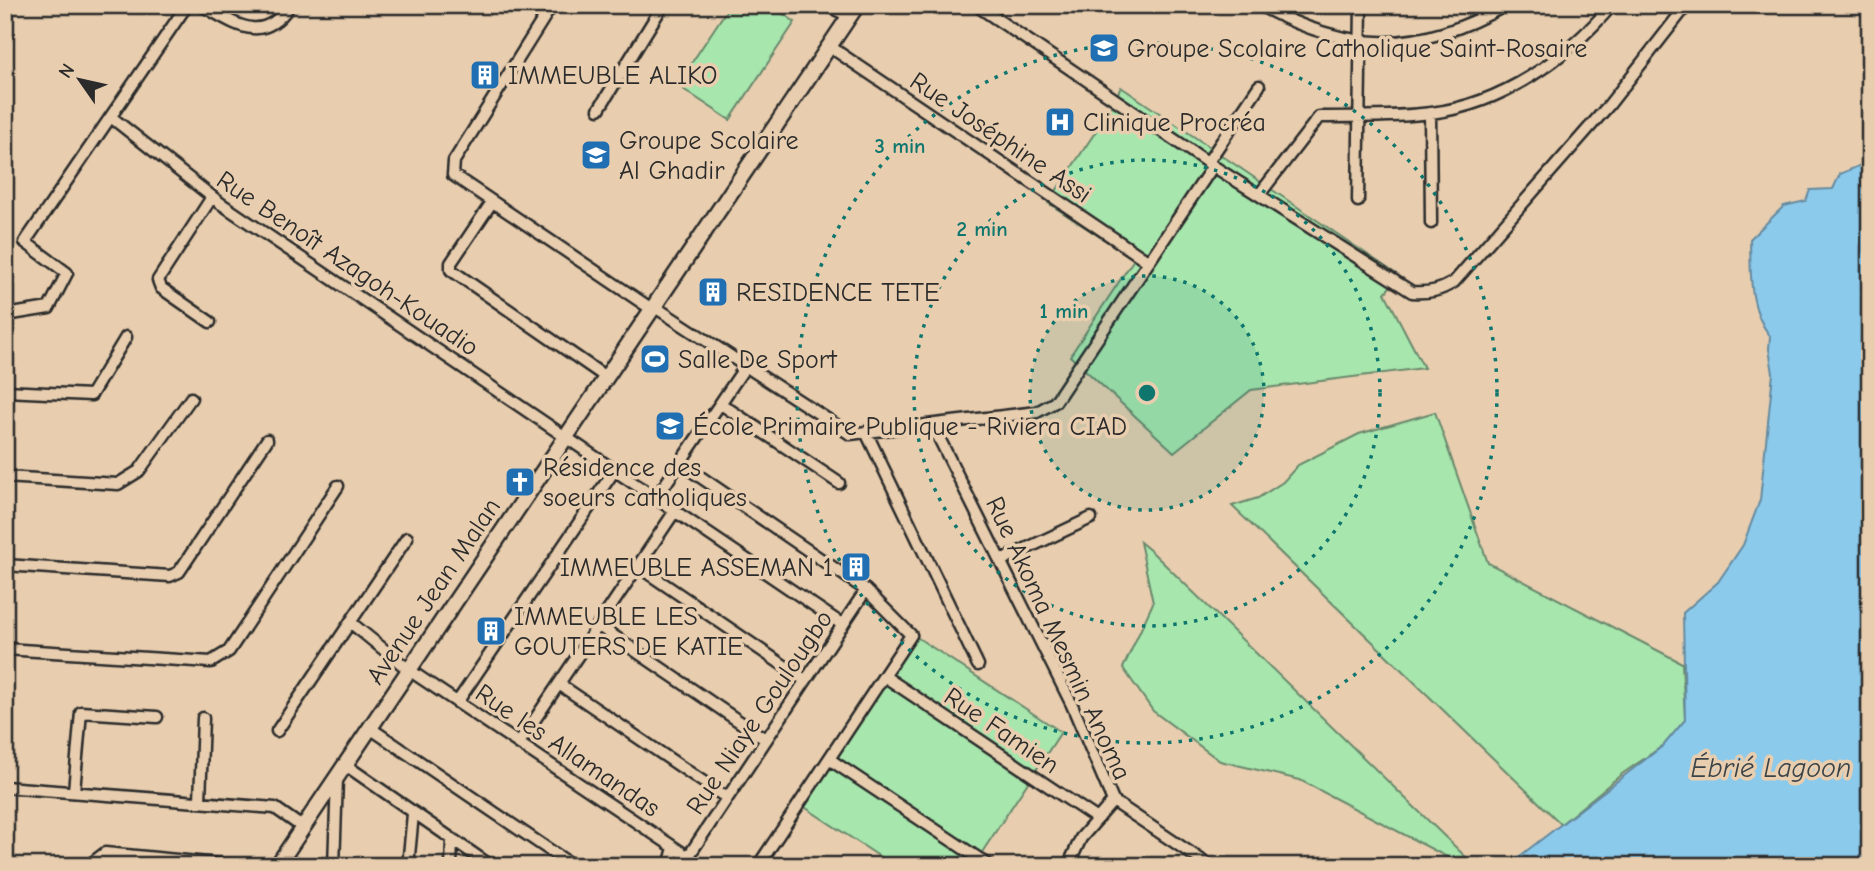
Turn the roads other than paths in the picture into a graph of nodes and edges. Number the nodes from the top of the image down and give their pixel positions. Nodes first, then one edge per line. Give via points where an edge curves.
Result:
1 (187, 5) edge
2 (201, 5) edge
3 (290, 5) edge
4 (552, 5) edge
5 (663, 5) edge
6 (826, 5) edge
7 (976, 5) edge
8 (1259, 5) edge
9 (1361, 5) edge
10 (1506, 5) edge
11 (1612, 5) edge
12 (1687, 5) edge
13 (853, 11) edge
14 (1360, 43) junction
15 (830, 47) junction
16 (1259, 86) dead end
17 (599, 108) dead end
18 (1430, 113) junction
19 (1361, 116) junction
20 (111, 117) junction
21 (1210, 164) junction
22 (1259, 195) junction
23 (212, 197) junction
24 (1359, 201) dead end
25 (492, 202) junction
26 (1431, 223) dead end
27 (1149, 262) junction
28 (654, 308) junction
29 (5, 322) edge
30 (210, 322) dead end
31 (126, 337) dead end
32 (745, 367) junction
33 (607, 378) junction
34 (5, 391) edge
35 (191, 398) dead end
36 (721, 404) junction
37 (933, 426) junction
38 (866, 432) junction
39 (566, 436) junction
40 (267, 440) dead end
41 (680, 463) junction
42 (614, 471) junction
43 (5, 477) edge
44 (839, 483) dead end
45 (338, 486) dead end
46 (656, 498) junction
47 (675, 512) junction
48 (1091, 518) dead end
49 (407, 537) dead end
50 (1000, 561) junction
51 (5, 565) edge
52 (639, 567) junction
53 (866, 590) junction
54 (350, 622) junction
55 (843, 625) junction
56 (599, 626) junction
57 (5, 649) edge
58 (978, 665) dead end
59 (410, 670) junction
60 (884, 676) junction
61 (805, 680) junction
62 (559, 684) junction
63 (458, 701) junction
64 (157, 717) dead end
65 (202, 718) dead end
66 (370, 729) junction
67 (277, 731) dead end
68 (765, 739) junction
69 (519, 743) junction
70 (829, 758) junction
71 (341, 769) junction
72 (5, 787) edge
73 (74, 791) junction
74 (727, 798) junction
75 (200, 801) junction
76 (1113, 802) junction
77 (413, 814) junction
78 (1096, 818) junction
79 (302, 827) junction
80 (452, 840) junction
81 (674, 848) junction
82 (688, 857) junction
83 (88, 866) edge
84 (239, 866) edge
85 (277, 866) edge
86 (334, 866) edge
87 (408, 866) edge
88 (451, 866) edge
89 (491, 866) edge
90 (573, 866) edge
91 (669, 866) edge
92 (702, 866) edge
93 (758, 866) edge
94 (990, 866) edge
95 (1068, 866) edge
96 (1210, 866) edge

1 - 20 street
2 - 3 street via 237,25 258,29 275,25
4 - 25 street via 451,169
5 - 17 street
6 - 13 street
7 - 21 street
8 - 14 street via 1292,23
9 - 14 street
10 - 14 street via 1452,32 1418,40
11 - 18 street via 1577,43 1547,66 1484,99
12 - 22 street via 1609,105 1454,282 1441,290 1412,292
13 - 15 main road, Avenue Jean Malan
14 - 19 street
15 - 27 street, Rue Joséphine Assi
15 - 28 main road, Avenue Jean Malan
16 - 21 street
18 - 19 street
18 - 26 street
19 - 22 street via 1319,117
19 - 24 street
20 - 23 street, Rue Benoît Azagoh-Kouadio
20 - 29 street via 25,242 66,273 49,308 12,314
21 - 22 street
21 - 27 street
23 - 30 street via 158,280 161,288
23 - 39 street, Rue Benoît Azagoh-Kouadio
25 - 28 street
25 - 33 street via 451,262 451,270
27 - 37 street via 1055,402 1037,412
28 - 32 street
28 - 33 main road, Avenue Jean Malan
31 - 34 street via 90,395
32 - 36 street
32 - 38 street via 850,434
33 - 39 main road, Avenue Jean Malan
35 - 43 street via 139,471 118,484
36 - 41 street
36 - 44 street
37 - 38 street
37 - 50 street, Rue Akoma Mesmin Anoma
38 - 58 street
39 - 42 street, Rue Benoît Azagoh-Kouadio
39 - 59 main road, Avenue Jean Malan
40 - 51 street via 178,572 170,576
41 - 46 street
41 - 53 street
42 - 46 street, Rue Benoît Azagoh-Kouadio
42 - 63 street
45 - 57 street via 220,659
46 - 47 street, Rue Benoît Azagoh-Kouadio
47 - 52 street
47 - 55 street, Rue Benoît Azagoh-Kouadio
48 - 50 street
49 - 54 street
50 - 76 street, Rue Akoma Mesmin Anoma via 1072,705
52 - 56 street
52 - 61 street
53 - 55 street, Rue Niaye Goulougbo
53 - 60 street via 911,635
54 - 59 street, Rue les Allamandas
54 - 67 street
55 - 61 street, Rue Niaye Goulougbo
56 - 62 street
56 - 68 street
59 - 63 street, Rue les Allamandas
59 - 66 main road, Avenue Jean Malan
60 - 70 street
60 - 78 street, Rue Famien
61 - 68 street, Rue Niaye Goulougbo
62 - 69 street
62 - 74 street
63 - 69 street, Rue les Allamandas
64 - 73 street via 81,712
65 - 75 street
66 - 71 main road, Avenue Jean Malan
66 - 90 street
68 - 74 street, Rue Niaye Goulougbo
69 - 81 street, Rue les Allamandas
70 - 93 street
70 - 94 street
71 - 77 street
71 - 79 main road, Avenue Jean Malan
71 - 86 street
72 - 73 street
73 - 75 street
74 - 82 street, Rue Niaye Goulougbo
75 - 79 street via 275,808
76 - 78 street
76 - 96 street, Rue Akoma Mesmin Anoma
77 - 80 street
77 - 87 street
78 - 95 street
79 - 85 main road, Avenue Jean Malan
80 - 88 street
80 - 89 street
81 - 82 street, Rue les Allamandas
81 - 91 street
82 - 92 street, Rue les Allamandas
83 - 84 street via 105,853

